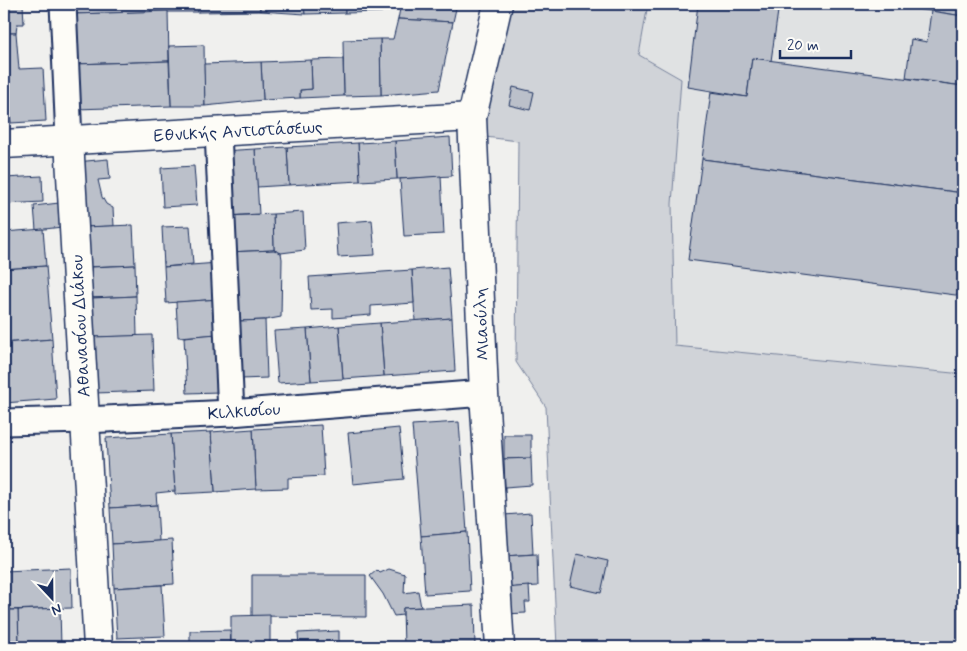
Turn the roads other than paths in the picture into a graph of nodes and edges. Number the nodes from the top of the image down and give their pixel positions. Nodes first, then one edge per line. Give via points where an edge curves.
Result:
1 (63, 4) edge
2 (498, 4) edge
3 (472, 117) junction
4 (218, 132) junction
5 (69, 140) junction
6 (4, 144) edge
7 (484, 393) junction
8 (231, 413) junction
9 (86, 420) junction
10 (4, 422) edge
11 (98, 647) edge
12 (500, 647) edge

1 - 5 street, Αθανασίου Διάκου
2 - 3 street, Μιαούλη
3 - 4 street, Εθνικής Αντιστάσεως
3 - 7 street, Μιαούλη
4 - 5 street, Εθνικής Αντιστάσεως
4 - 8 street
5 - 6 street, Εθνικής Αντιστάσεως
5 - 9 street, Αθανασίου Διάκου
7 - 8 street, Κιλκισίου
7 - 12 street, Μιαούλη
8 - 9 street, Κιλκισίου
9 - 10 street, Κιλκισίου
9 - 11 street, Αθανασίου Διάκου

